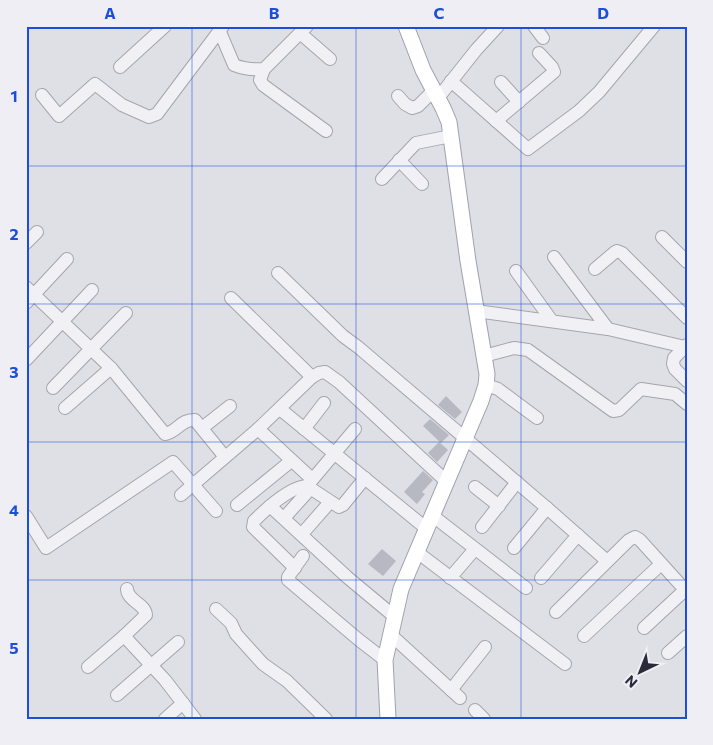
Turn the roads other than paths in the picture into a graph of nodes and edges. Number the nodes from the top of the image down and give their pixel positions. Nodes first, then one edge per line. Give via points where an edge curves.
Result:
1 (165, 26) edge
2 (406, 26) edge
3 (498, 26) edge
4 (534, 26) edge
5 (654, 26) edge
6 (221, 29) edge
7 (304, 30) edge
8 (544, 38) dead end
9 (539, 54) dead end
10 (330, 59) dead end
11 (120, 67) dead end
12 (264, 69) junction
13 (451, 81) junction
14 (501, 82) dead end
15 (436, 94) junction
16 (42, 95) dead end
17 (398, 96) dead end
18 (519, 102) junction
19 (496, 121) junction
20 (326, 131) dead end
21 (451, 136) junction
22 (399, 160) junction
23 (382, 179) dead end
24 (422, 184) dead end
25 (37, 232) dead end
26 (662, 237) dead end
27 (26, 243) edge
28 (554, 257) dead end
29 (67, 259) dead end
30 (687, 262) edge
31 (595, 269) dead end
32 (516, 271) dead end
33 (278, 273) dead end
34 (92, 290) dead end
35 (29, 295) edge
36 (231, 298) dead end
37 (476, 311) junction
38 (126, 313) dead end
39 (687, 318) edge
40 (552, 321) junction
41 (63, 322) junction
42 (608, 328) junction
43 (686, 346) edge
44 (92, 349) junction
45 (484, 356) junction
46 (26, 360) edge
47 (110, 368) junction
48 (312, 377) junction
49 (687, 381) edge
50 (486, 385) junction
51 (53, 388) dead end
52 (324, 403) dead end
53 (687, 404) edge
54 (230, 406) dead end
55 (64, 408) dead end
56 (280, 409) junction
57 (537, 418) dead end
58 (202, 428) junction
59 (258, 429) junction
60 (304, 429) junction
61 (355, 429) dead end
62 (465, 439) junction
63 (334, 453) junction
64 (225, 457) junction
65 (291, 461) junction
66 (365, 478) junction
67 (447, 482) junction
68 (517, 482) junction
69 (310, 484) junction
70 (192, 485) junction
71 (474, 487) dead end
72 (180, 495) dead end
73 (330, 502) junction
74 (237, 505) dead end
75 (270, 506) junction
76 (499, 506) junction
77 (547, 508) junction
78 (216, 511) dead end
79 (26, 516) edge
80 (284, 518) junction
81 (430, 522) junction
82 (482, 528) dead end
83 (302, 534) junction
84 (578, 535) junction
85 (514, 548) dead end
86 (475, 549) junction
87 (417, 552) junction
88 (303, 556) dead end
89 (607, 561) junction
90 (661, 564) junction
91 (294, 568) junction
92 (450, 578) junction
93 (541, 578) dead end
94 (526, 588) dead end
95 (127, 589) dead end
96 (686, 591) edge
97 (216, 609) dead end
98 (556, 612) dead end
99 (395, 617) junction
100 (644, 628) dead end
101 (390, 635) junction
102 (124, 636) junction
103 (584, 636) dead end
104 (687, 636) edge
105 (178, 642) dead end
106 (485, 647) dead end
107 (668, 654) dead end
108 (384, 660) junction
109 (565, 664) dead end
110 (151, 666) junction
111 (88, 667) dead end
112 (117, 696) dead end
113 (183, 703) junction
114 (165, 719) edge
115 (196, 719) edge
116 (326, 719) edge
117 (388, 719) edge

1 - 11 street
2 - 15 main road
3 - 13 street
4 - 8 street
5 - 19 street via 599,92 528,149
6 - 12 street via 234,65
6 - 16 street via 157,114 149,117 122,105 96,84 59,116
7 - 10 street
7 - 12 street
9 - 18 street via 554,72
12 - 20 street via 260,80 263,86
13 - 15 street
13 - 19 street
14 - 18 street
15 - 17 street via 412,108
15 - 21 main road
18 - 19 street
21 - 22 street via 416,143
21 - 37 main road
22 - 23 street
22 - 24 street
25 - 27 street
26 - 30 street
28 - 42 street
29 - 35 street
31 - 39 street via 615,252 622,252
32 - 40 street
33 - 62 street via 343,336
34 - 41 street
35 - 41 street
36 - 48 street
37 - 40 street
37 - 45 main road
38 - 44 street
40 - 42 street
41 - 44 street
41 - 46 street
42 - 43 street
43 - 49 street via 672,364
44 - 47 street
44 - 51 street
45 - 50 main road
45 - 53 street via 514,348 528,350 613,411 619,410 641,389 675,394
47 - 55 street
47 - 58 street via 165,434 189,419 195,420
48 - 56 street
48 - 67 street via 319,373 330,374
50 - 57 street
50 - 62 main road
52 - 60 street
54 - 58 street
56 - 59 street
56 - 60 street
58 - 64 street
59 - 64 street
59 - 65 street
60 - 63 street
61 - 63 street
62 - 67 main road
62 - 68 street
63 - 66 street
63 - 69 street
64 - 70 street
65 - 69 street
65 - 74 street
66 - 73 street via 343,505 339,507
66 - 81 street
67 - 81 main road
68 - 76 street
68 - 77 street
69 - 73 street
69 - 75 street via 295,489
69 - 80 street
70 - 72 street
70 - 78 street
70 - 79 street via 173,462 46,548
71 - 76 street
73 - 83 street
75 - 80 street
75 - 91 street via 254,521 253,527
76 - 82 street
77 - 84 street
77 - 85 street
80 - 83 street
81 - 86 street
81 - 87 main road
83 - 99 street
84 - 89 street
84 - 93 street
86 - 92 street
86 - 94 street
87 - 92 street
87 - 99 main road via 401,589
88 - 91 street
89 - 90 street via 635,538
89 - 98 street
90 - 96 street
90 - 103 street
91 - 108 street via 288,577 290,583
92 - 109 street
95 - 102 street via 128,596 144,608 146,615
96 - 100 street
97 - 116 street via 263,664 287,681
99 - 101 main road
101 - 106 street via 455,694
101 - 108 main road
102 - 110 street
102 - 111 street
104 - 107 street
105 - 110 street
108 - 117 main road
110 - 112 street
110 - 113 street
113 - 114 street
113 - 115 street

